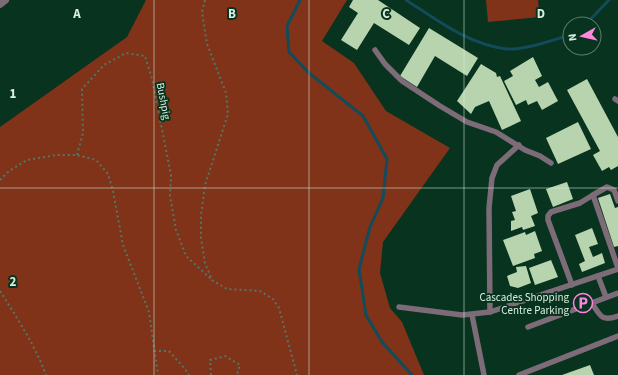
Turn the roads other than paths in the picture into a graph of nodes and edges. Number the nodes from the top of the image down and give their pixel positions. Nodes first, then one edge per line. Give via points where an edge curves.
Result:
1 (5, 0) edge
2 (0, 4) edge
3 (375, 50) dead end
4 (519, 145) junction
5 (551, 163) dead end
6 (593, 195) junction
7 (618, 201) edge
8 (618, 269) edge
9 (598, 276) junction
10 (572, 285) junction
11 (618, 293) edge
12 (606, 297) junction
13 (592, 303) junction
14 (399, 307) dead end
15 (490, 312) junction
16 (472, 315) junction
17 (618, 316) edge
18 (528, 327) dead end
19 (618, 336) edge
20 (484, 375) edge
21 (519, 375) edge

1 - 2 street
3 - 4 lane via 402,81 467,122 496,132
4 - 5 lane
4 - 15 lane via 497,165 492,178 489,208
6 - 7 lane via 603,188 610,188 614,190
6 - 8 lane
6 - 10 lane via 551,212 548,216
8 - 9 lane
9 - 10 lane
9 - 12 lane
10 - 15 lane
11 - 12 lane
12 - 13 lane
13 - 17 lane via 603,318
13 - 18 lane
14 - 16 lane
15 - 16 lane
16 - 20 lane
19 - 21 lane

